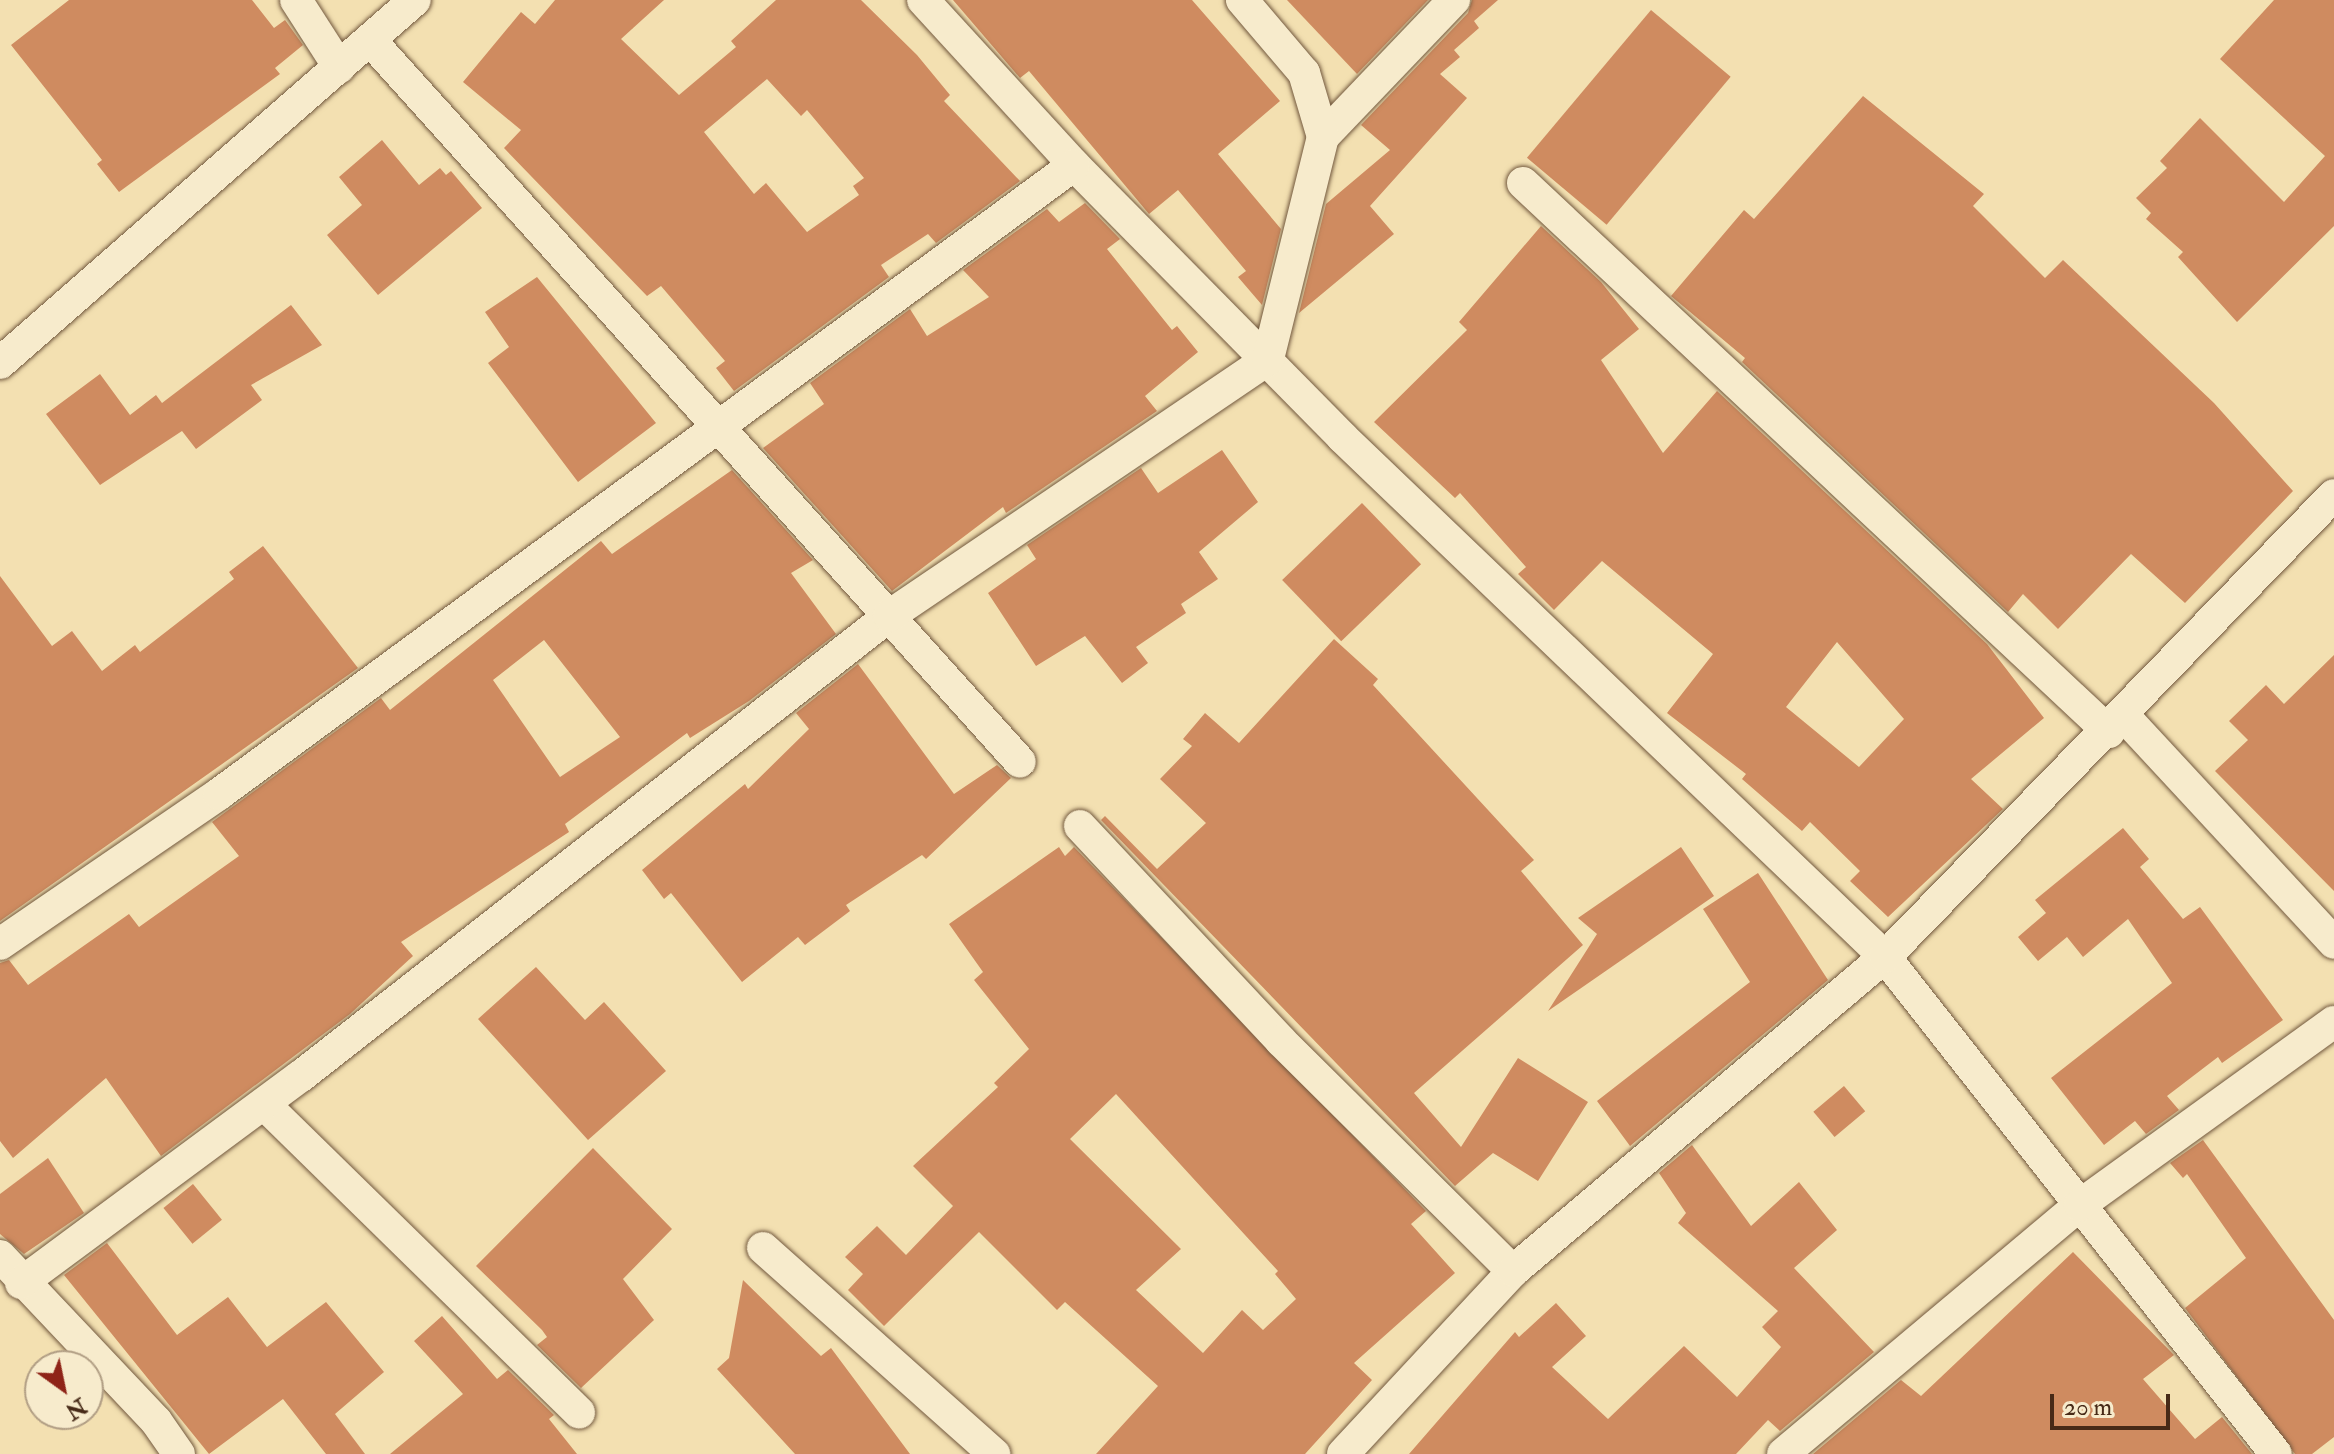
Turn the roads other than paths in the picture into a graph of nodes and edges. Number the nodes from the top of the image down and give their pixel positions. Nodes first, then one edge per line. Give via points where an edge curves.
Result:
1 (296, 0) edge
2 (415, 0) edge
3 (923, 0) edge
4 (1242, 0) edge
5 (1454, 0) edge
6 (370, 40) junction
7 (339, 67) junction
8 (1323, 137) junction
9 (1074, 165) junction
10 (1523, 183) dead end
11 (0, 363) edge
12 (1278, 369) junction
13 (721, 429) junction
14 (2334, 495) edge
15 (889, 616) junction
16 (2116, 724) junction
17 (1020, 762) dead end
18 (1080, 826) dead end
19 (2334, 943) edge
20 (0, 944) edge
21 (1885, 957) junction
22 (2334, 1022) edge
23 (264, 1104) junction
24 (2080, 1205) junction
25 (763, 1248) dead end
26 (0, 1256) edge
27 (1513, 1271) junction
28 (21, 1283) junction
29 (579, 1413) dead end
30 (179, 1454) edge
31 (994, 1454) edge
32 (1343, 1454) edge
33 (1783, 1454) edge
34 (2276, 1454) edge

1 - 7 street
2 - 6 street
3 - 9 street
4 - 8 street via 1304,73
5 - 8 street
6 - 7 street
6 - 13 street
7 - 11 street
8 - 12 street
9 - 12 street
9 - 13 street
10 - 16 street
12 - 15 street
12 - 21 street via 1342,437
13 - 15 street
13 - 20 street via 219,794
14 - 16 street
15 - 17 street
15 - 23 street
16 - 19 street
16 - 21 street
18 - 27 street via 1281,1041
21 - 24 street
21 - 27 street
22 - 24 street
23 - 28 street
23 - 29 street
24 - 33 street
24 - 34 street
25 - 31 street
26 - 28 street
27 - 32 street
28 - 30 street via 156,1421

